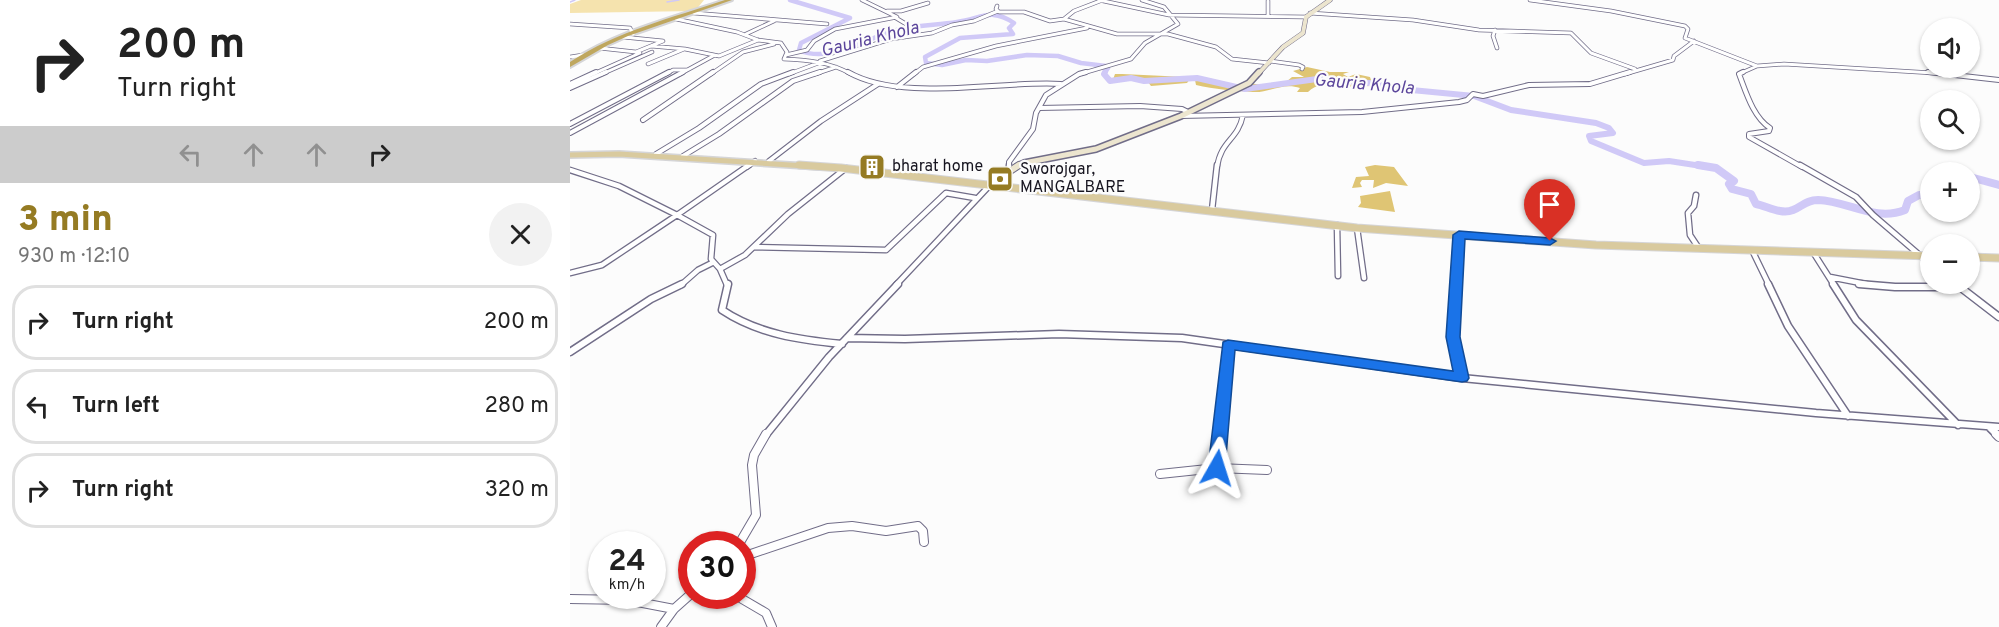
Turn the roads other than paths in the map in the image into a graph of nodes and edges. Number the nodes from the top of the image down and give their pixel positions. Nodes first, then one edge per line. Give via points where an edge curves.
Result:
1 (730, 0) edge
2 (862, 0) edge
3 (1099, 0) edge
4 (1142, 0) edge
5 (1330, 0) edge
6 (1530, 0) edge
7 (1268, 1) edge
8 (928, 3) dead end
9 (997, 6) dead end
10 (885, 11) junction
11 (997, 11) junction
12 (694, 13) junction
13 (1169, 15) junction
14 (1308, 15) junction
15 (1268, 16) junction
16 (896, 18) junction
17 (676, 19) junction
18 (1064, 19) junction
19 (774, 21) junction
20 (570, 24) edge
21 (827, 24) dead end
22 (906, 24) dead end
23 (1090, 27) junction
24 (1495, 30) junction
25 (633, 34) junction
26 (745, 34) junction
27 (1164, 34) junction
28 (623, 37) junction
29 (758, 40) junction
30 (1694, 41) junction
31 (778, 43) junction
32 (651, 46) junction
33 (664, 47) junction
34 (599, 48) junction
35 (1497, 48) dead end
36 (685, 49) junction
37 (636, 52) junction
38 (641, 52) junction
39 (652, 52) junction
40 (583, 55) junction
41 (786, 55) junction
42 (713, 56) junction
43 (570, 57) edge
44 (820, 62) junction
45 (1269, 62) junction
46 (648, 64) dead end
47 (570, 65) edge
48 (1757, 66) junction
49 (837, 67) junction
50 (1104, 67) joint
51 (1302, 69) dead end
52 (687, 70) junction
53 (1638, 70) junction
54 (1999, 80) edge
55 (878, 84) junction
56 (1061, 84) junction
57 (570, 86) edge
58 (897, 87) junction
59 (1039, 108) junction
60 (1188, 112) junction
61 (1243, 115) junction
62 (1181, 116) junction
63 (643, 120) dead end
64 (570, 124) edge
65 (570, 133) edge
66 (570, 153) edge
67 (656, 154) junction
68 (683, 156) junction
69 (769, 160) junction
70 (755, 161) junction
71 (846, 168) junction
72 (570, 170) edge
73 (1009, 170) junction
74 (991, 184) junction
75 (1696, 195) dead end
76 (975, 198) junction
77 (1864, 206) joint
78 (1212, 210) junction
79 (676, 215) junction
80 (1337, 225) junction
81 (1357, 228) junction
82 (1459, 235) junction
83 (754, 247) junction
84 (1698, 248) junction
85 (1752, 250) junction
86 (1813, 252) junction
87 (1920, 255) edge
88 (1920, 256) edge
89 (1980, 257) edge
90 (1999, 258) edge
91 (712, 263) junction
92 (720, 269) junction
93 (570, 273) edge
94 (1338, 276) dead end
95 (1830, 277) junction
96 (1364, 278) dead end
97 (1920, 288) edge
98 (1970, 294) edge
99 (1999, 317) edge
100 (847, 338) junction
101 (842, 344) junction
102 (1228, 345) junction
103 (570, 352) edge
104 (1462, 378) junction
105 (1848, 416) junction
106 (1958, 425) junction
107 (1989, 427) junction
108 (1999, 427) edge
109 (1999, 437) edge
110 (1217, 468) junction
111 (1267, 470) dead end
112 (1161, 474) dead end
113 (747, 531) edge
114 (924, 542) dead end
115 (756, 552) edge
116 (570, 598) edge
117 (678, 605) edge
118 (756, 607) edge
119 (674, 609) junction
120 (661, 627) edge
121 (772, 627) edge

1 - 12 highway
2 - 10 street
3 - 13 street
3 - 18 street
4 - 13 street via 1164,7
5 - 14 street
6 - 30 street via 1662,20 1685,26 1685,38
7 - 15 street
8 - 10 street
9 - 11 street
10 - 16 street
11 - 18 street via 1024,12 1050,21
11 - 44 street via 974,21 891,39
12 - 17 highway
12 - 19 street
13 - 15 street
13 - 27 street via 1178,24
14 - 15 street
14 - 24 street via 1413,20
14 - 45 street via 1303,33
16 - 22 street
16 - 41 street via 823,35 804,51
17 - 25 highway
17 - 26 street
18 - 23 street
19 - 21 street
19 - 26 street
20 - 25 street via 630,28
23 - 27 street via 1117,34
23 - 58 street via 996,45 928,65
24 - 35 street
24 - 53 street via 1571,33 1591,55
25 - 28 highway
26 - 29 street
27 - 45 street via 1216,47 1232,59
27 - 50 street via 1145,43 1131,59
28 - 32 street via 663,41
28 - 34 highway
29 - 31 street
29 - 42 street
30 - 48 street
30 - 53 street via 1673,60
31 - 41 street via 784,45
31 - 63 street via 743,52
32 - 33 street
32 - 37 street
33 - 36 street
33 - 39 street
34 - 37 street
34 - 40 highway
36 - 42 street
36 - 46 street
37 - 38 street
38 - 39 street
38 - 57 street
39 - 57 street
40 - 43 street
40 - 47 highway
41 - 44 street via 784,59
42 - 52 street
44 - 49 street
44 - 67 street via 761,84
45 - 51 street via 1299,65
45 - 60 street via 1249,83
48 - 54 street via 1866,68
48 - 77 street via 1739,74 1758,115 1770,128 1749,137 1856,197
49 - 55 street
49 - 68 street via 794,81
50 - 56 street
52 - 64 street via 673,70
52 - 65 street
53 - 61 street via 1590,84 1529,86 1471,95 1460,102 1362,112
55 - 58 street
55 - 69 street
56 - 58 street
56 - 59 street via 1042,99
59 - 60 street via 1140,106
59 - 73 street via 1033,129 1009,162
60 - 62 street
61 - 62 street
61 - 78 street via 1239,132 1224,144 1221,152
62 - 73 street via 1114,143 1031,161
66 - 67 main road
66 - 70 main road
67 - 68 main road
68 - 69 main road
69 - 74 main road
70 - 71 main road
70 - 79 street
71 - 74 main road
71 - 83 street via 783,218
72 - 79 street via 619,186
73 - 74 street
74 - 76 street
74 - 78 main road
75 - 84 street via 1688,213 1690,235
76 - 83 street via 946,193 886,250
76 - 100 street
77 - 87 street
78 - 80 main road
79 - 91 street via 713,235
79 - 93 street via 602,265
80 - 81 main road
80 - 94 street
81 - 82 main road
81 - 96 street
82 - 84 main road
82 - 104 street via 1453,337
83 - 92 street
84 - 85 main road
85 - 86 main road
85 - 105 street via 1788,326
86 - 88 main road
86 - 95 street
89 - 90 main road
91 - 92 street
91 - 103 street
92 - 101 street via 728,283 722,310 730,316 788,335
95 - 97 street via 1869,286
95 - 106 street via 1856,320
98 - 99 street
100 - 101 street
100 - 102 street via 1059,334 1182,338
101 - 113 street via 789,404 754,455 756,515
102 - 104 street
102 - 110 street
104 - 105 street
105 - 106 street
106 - 107 street
107 - 108 street
107 - 109 street
110 - 111 street
110 - 112 street
114 - 115 street via 918,526 886,531 844,527 828,528
116 - 119 street via 627,600
117 - 119 street
118 - 121 street via 766,613
119 - 120 street

